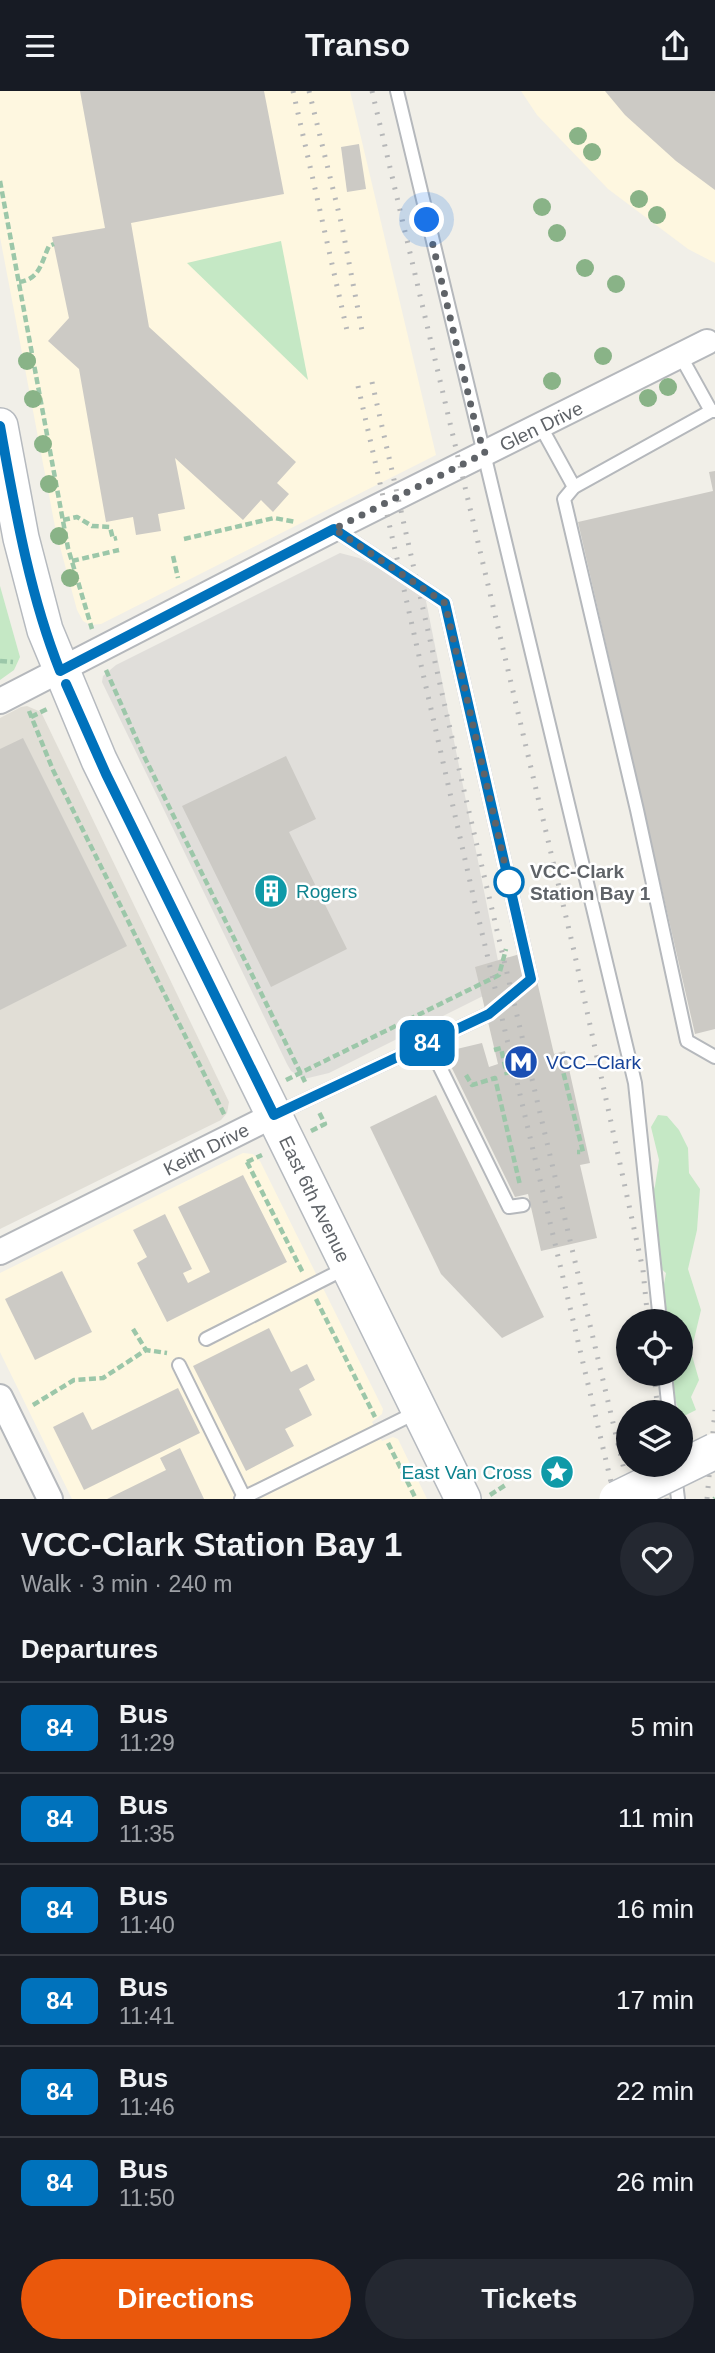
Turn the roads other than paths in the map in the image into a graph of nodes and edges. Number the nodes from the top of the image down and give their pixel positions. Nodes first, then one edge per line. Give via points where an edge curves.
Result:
1 (397, 91) edge
2 (711, 344) edge
3 (680, 355) junction
4 (713, 411) edge
5 (0, 426) edge
6 (541, 427) junction
7 (485, 453) junction
8 (574, 487) junction
9 (334, 529) junction
10 (60, 671) junction
11 (0, 701) edge
12 (428, 1043) junction
13 (715, 1057) edge
14 (274, 1115) junction
15 (523, 1205) dead end
16 (0, 1252) edge
17 (348, 1267) junction
18 (659, 1309) edge
19 (206, 1339) dead end
20 (179, 1365) dead end
21 (0, 1397) edge
22 (419, 1411) junction
23 (715, 1451) edge
24 (675, 1477) edge
25 (243, 1498) edge
26 (50, 1499) edge
27 (463, 1499) edge
28 (617, 1499) edge
29 (678, 1499) edge

1 - 7 lane
2 - 3 street, Glen Drive
3 - 4 lane
3 - 6 street, Glen Drive
4 - 8 lane
5 - 10 main road, East 6th Avenue via 21,538
6 - 7 street, Glen Drive
6 - 8 lane
7 - 9 street, Glen Drive
7 - 18 lane via 635,1083
8 - 13 lane via 564,499 687,1041
9 - 10 street, Glen Drive
9 - 12 lane, Keith Drive via 445,603 531,979 489,1014
10 - 11 street, Glen Drive
10 - 14 main road, East 6th Avenue via 103,769
12 - 14 lane, Keith Drive
12 - 15 lane via 509,1207
14 - 16 street, Keith Drive
14 - 17 main road, East 6th Avenue
17 - 19 lane
17 - 22 main road, East 6th Avenue
20 - 25 lane
21 - 26 street
22 - 25 lane
22 - 27 main road, East 6th Avenue
23 - 28 main road, bridge
24 - 29 lane

